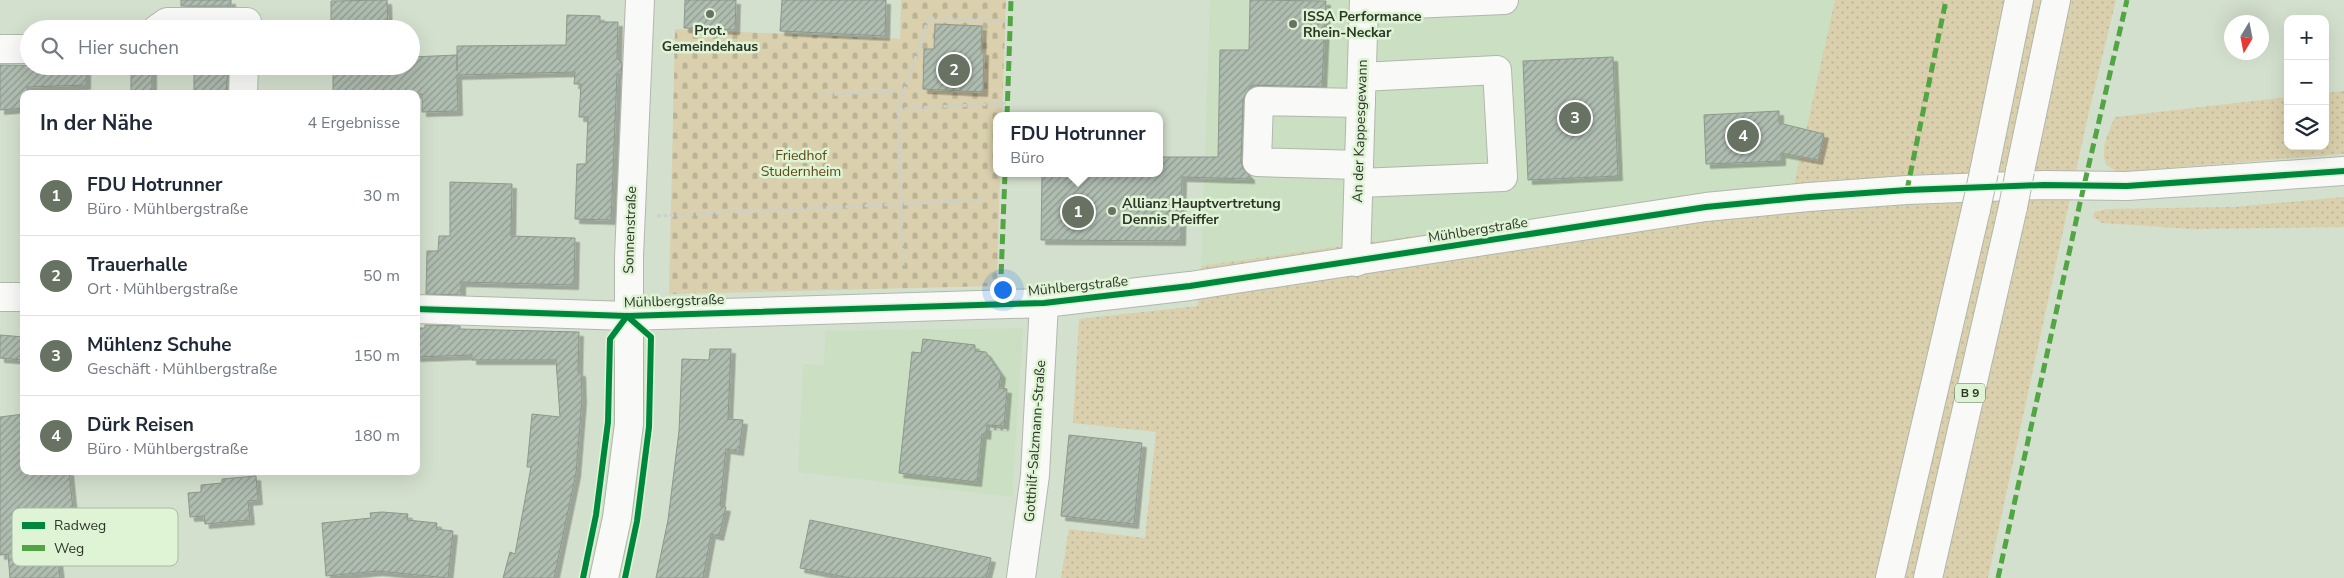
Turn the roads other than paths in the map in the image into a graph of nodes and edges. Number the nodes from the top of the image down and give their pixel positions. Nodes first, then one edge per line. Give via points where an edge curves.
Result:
1 (640, 0) edge
2 (1504, 0) edge
3 (2019, 0) edge
4 (2056, 0) edge
5 (1364, 3) edge
6 (247, 17) edge
7 (200, 20) edge
8 (0, 49) edge
9 (20, 49) edge
10 (244, 75) edge
11 (243, 90) edge
12 (1361, 90) junction
13 (2344, 171) edge
14 (1359, 174) junction
15 (1356, 262) junction
16 (0, 297) edge
17 (20, 298) edge
18 (1044, 303) junction
19 (420, 309) edge
20 (627, 316) junction
21 (604, 578) edge
22 (1021, 578) edge
23 (1890, 578) edge
24 (1928, 578) edge

1 - 20 main road, Sonnenstraße
2 - 5 main road
3 - 23 main road, B 9, bridge via 1976,209
4 - 24 main road, B 9, bridge via 2013,207
5 - 12 main road, An der Kappesgewann
6 - 7 main road
8 - 9 main road
10 - 11 main road
12 - 14 main road, An der Kappesgewann
12 - 14 main road via 1259,101 1258,162
12 - 14 main road via 1497,70 1502,177
13 - 15 main road, Mühlbergstraße via 2127,186 2044,185 1810,197 1706,207
14 - 15 main road, An der Kappesgewann
15 - 18 main road, Mühlbergstraße
16 - 17 main road
18 - 20 main road, Mühlbergstraße
18 - 22 main road, Gotthilf-Salzmann-Straße via 1035,475
19 - 20 main road, Mühlbergstraße
20 - 21 main road, Sonnenstraße via 628,424 617,518

